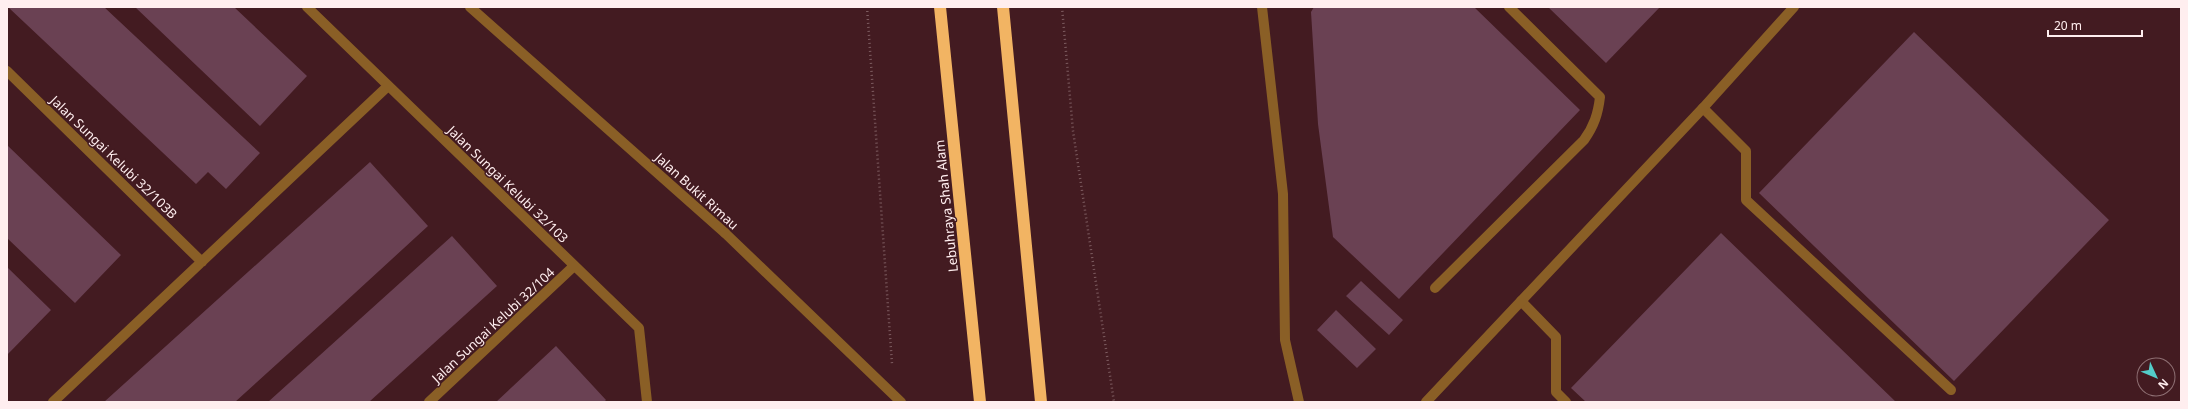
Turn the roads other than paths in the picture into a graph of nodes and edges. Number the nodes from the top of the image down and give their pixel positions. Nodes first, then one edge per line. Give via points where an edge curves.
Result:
1 (307, 7) edge
2 (470, 7) edge
3 (940, 7) edge
4 (1003, 7) edge
5 (1262, 7) edge
6 (1508, 7) edge
7 (1794, 7) edge
8 (7, 71) edge
9 (388, 86) junction
10 (1703, 108) junction
11 (202, 262) junction
12 (574, 266) junction
13 (1435, 288) dead end
14 (1521, 301) junction
15 (1951, 390) dead end
16 (53, 402) edge
17 (429, 402) edge
18 (647, 402) edge
19 (901, 402) edge
20 (980, 402) edge
21 (1041, 402) edge
22 (1299, 402) edge
23 (1426, 402) edge
24 (1566, 402) edge

1 - 9 street, Jalan Sungai Kelubi 32/103
2 - 19 street, Jalan Bukit Rimau, bridge via 725,233
3 - 20 highway, Lebuhraya Shah Alam
4 - 21 highway
5 - 22 street via 1283,194 1285,340
6 - 13 street via 1600,97 1598,112 1594,125 1584,140
7 - 10 street
8 - 11 street, Jalan Sungai Kelubi 32/103B
9 - 11 street
9 - 12 street, Jalan Sungai Kelubi 32/103
10 - 14 street
10 - 15 street via 1746,152 1746,200
11 - 16 street
12 - 17 street, Jalan Sungai Kelubi 32/104
12 - 18 street, Jalan Sungai Kelubi 32/103 via 639,328
14 - 23 street
14 - 24 street via 1556,337 1556,392

